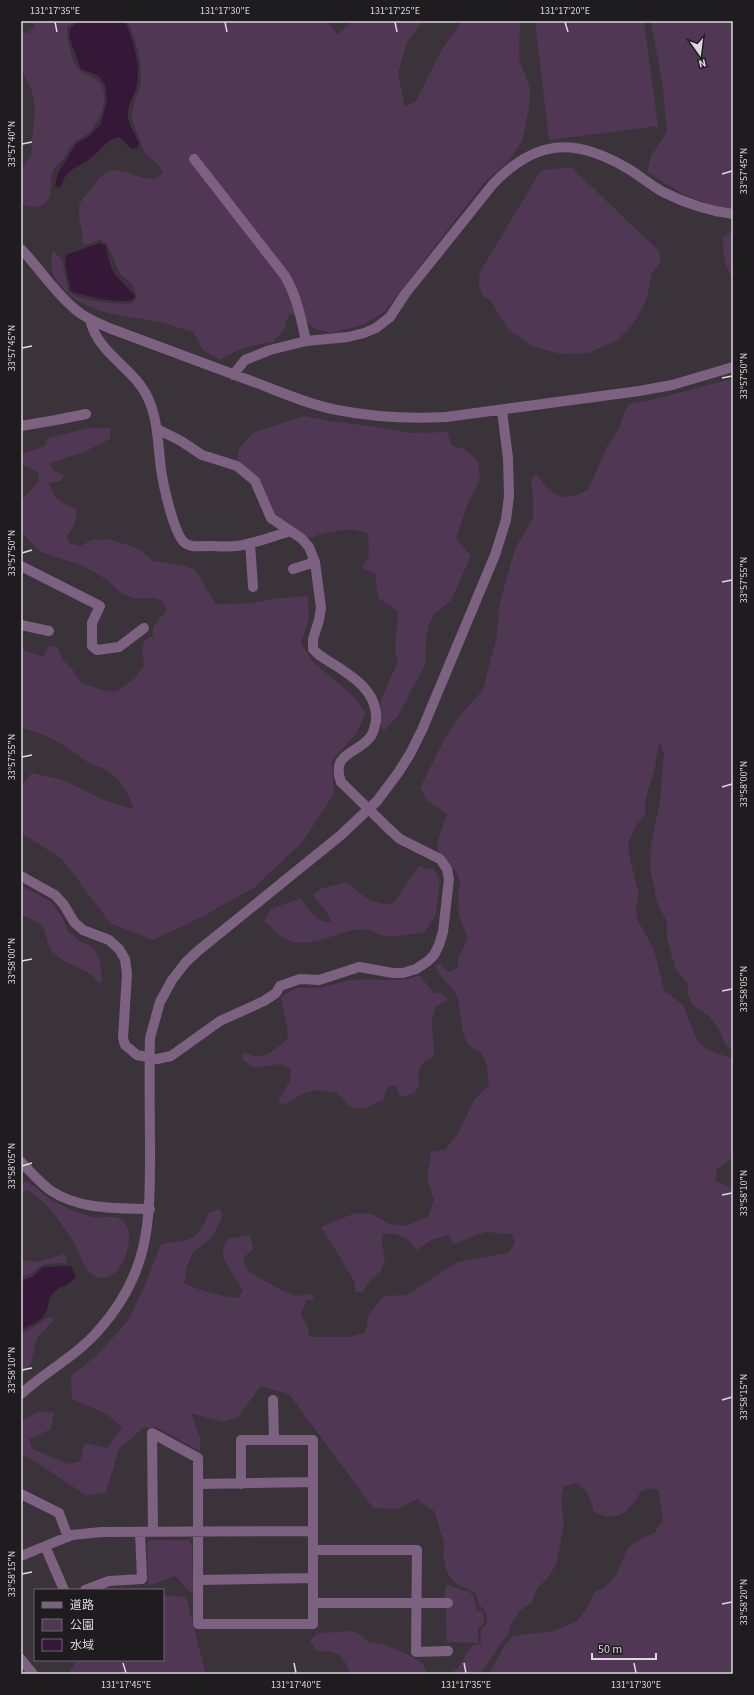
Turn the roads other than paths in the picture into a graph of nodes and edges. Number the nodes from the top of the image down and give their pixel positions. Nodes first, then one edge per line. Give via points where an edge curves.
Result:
1 (194, 159) dead end
2 (733, 214) edge
3 (21, 249) edge
4 (90, 319) junction
5 (306, 341) junction
6 (733, 367) edge
7 (233, 375) junction
8 (502, 411) junction
9 (86, 414) dead end
10 (21, 426) edge
11 (157, 429) junction
12 (291, 531) junction
13 (250, 543) junction
14 (315, 562) junction
15 (21, 566) edge
16 (293, 569) dead end
17 (254, 587) dead end
18 (21, 625) edge
19 (144, 628) dead end
20 (48, 631) dead end
21 (21, 876) edge
22 (150, 1058) junction
23 (21, 1162) edge
24 (150, 1209) junction
25 (21, 1394) edge
26 (273, 1400) dead end
27 (274, 1440) junction
28 (313, 1482) junction
29 (198, 1484) junction
30 (241, 1484) junction
31 (21, 1494) edge
32 (313, 1531) junction
33 (140, 1532) junction
34 (153, 1532) junction
35 (197, 1532) junction
36 (68, 1537) junction
37 (45, 1546) junction
38 (313, 1550) junction
39 (21, 1556) edge
40 (313, 1578) junction
41 (198, 1580) junction
42 (64, 1589) edge
43 (88, 1589) edge
44 (313, 1603) junction
45 (416, 1603) junction
46 (448, 1603) dead end
47 (448, 1651) dead end
48 (21, 1659) edge
49 (33, 1674) edge

1 - 5 street via 285,276 299,308
2 - 5 street via 700,207 662,192 625,167 588,151 566,146 543,150 516,163 493,184 405,294 390,317 376,328 364,333
3 - 4 street via 61,296 76,311
4 - 7 street
4 - 11 street via 100,344 139,382 148,399
5 - 7 street via 270,350 245,360
6 - 8 street via 672,385
7 - 8 street via 313,404 350,412 446,418
8 - 22 street via 508,458 509,490 506,520 495,555 410,754 377,801 346,830 199,950 178,972 156,1012 150,1038
9 - 10 street
11 - 12 street via 202,455 238,466 255,481 271,518
11 - 13 street via 161,471 175,528 180,538 186,544 197,546 236,546
12 - 13 street
12 - 14 street via 309,547
13 - 17 street
14 - 16 street
14 - 22 street, bridge via 321,608 313,649 368,690 377,712 371,736 344,757 338,774 341,782 400,839 440,859 447,869 449,879 443,932 439,945 431,958 416,969 403,973 359,967 319,980 300,979 280,986 276,993 264,1001 220,1021 171,1056
15 - 19 street via 100,606 92,623 92,646 97,650 120,647
18 - 20 street
21 - 22 street via 55,895 74,922 83,930 108,940 119,949 125,960 127,974 123,1038 125,1045 137,1055
22 - 24 street
23 - 24 street via 51,1190 74,1201 115,1208
24 - 25 street via 140,1261 112,1315 79,1351
26 - 27 street
27 - 28 street via 313,1440
27 - 30 street via 241,1440
28 - 30 street
28 - 32 street
29 - 30 street
29 - 34 street via 198,1458 152,1433
29 - 35 street
31 - 36 street via 59,1513
32 - 35 street
32 - 38 street
33 - 34 street
33 - 36 street via 101,1532
33 - 43 street via 142,1579 109,1581
34 - 35 street
35 - 41 street
36 - 37 street
37 - 39 street
37 - 42 street
38 - 40 street
38 - 45 street via 417,1550
40 - 41 street
40 - 44 street
41 - 44 street via 198,1624 313,1624
44 - 45 street
45 - 46 street
45 - 47 street via 416,1652
48 - 49 street

